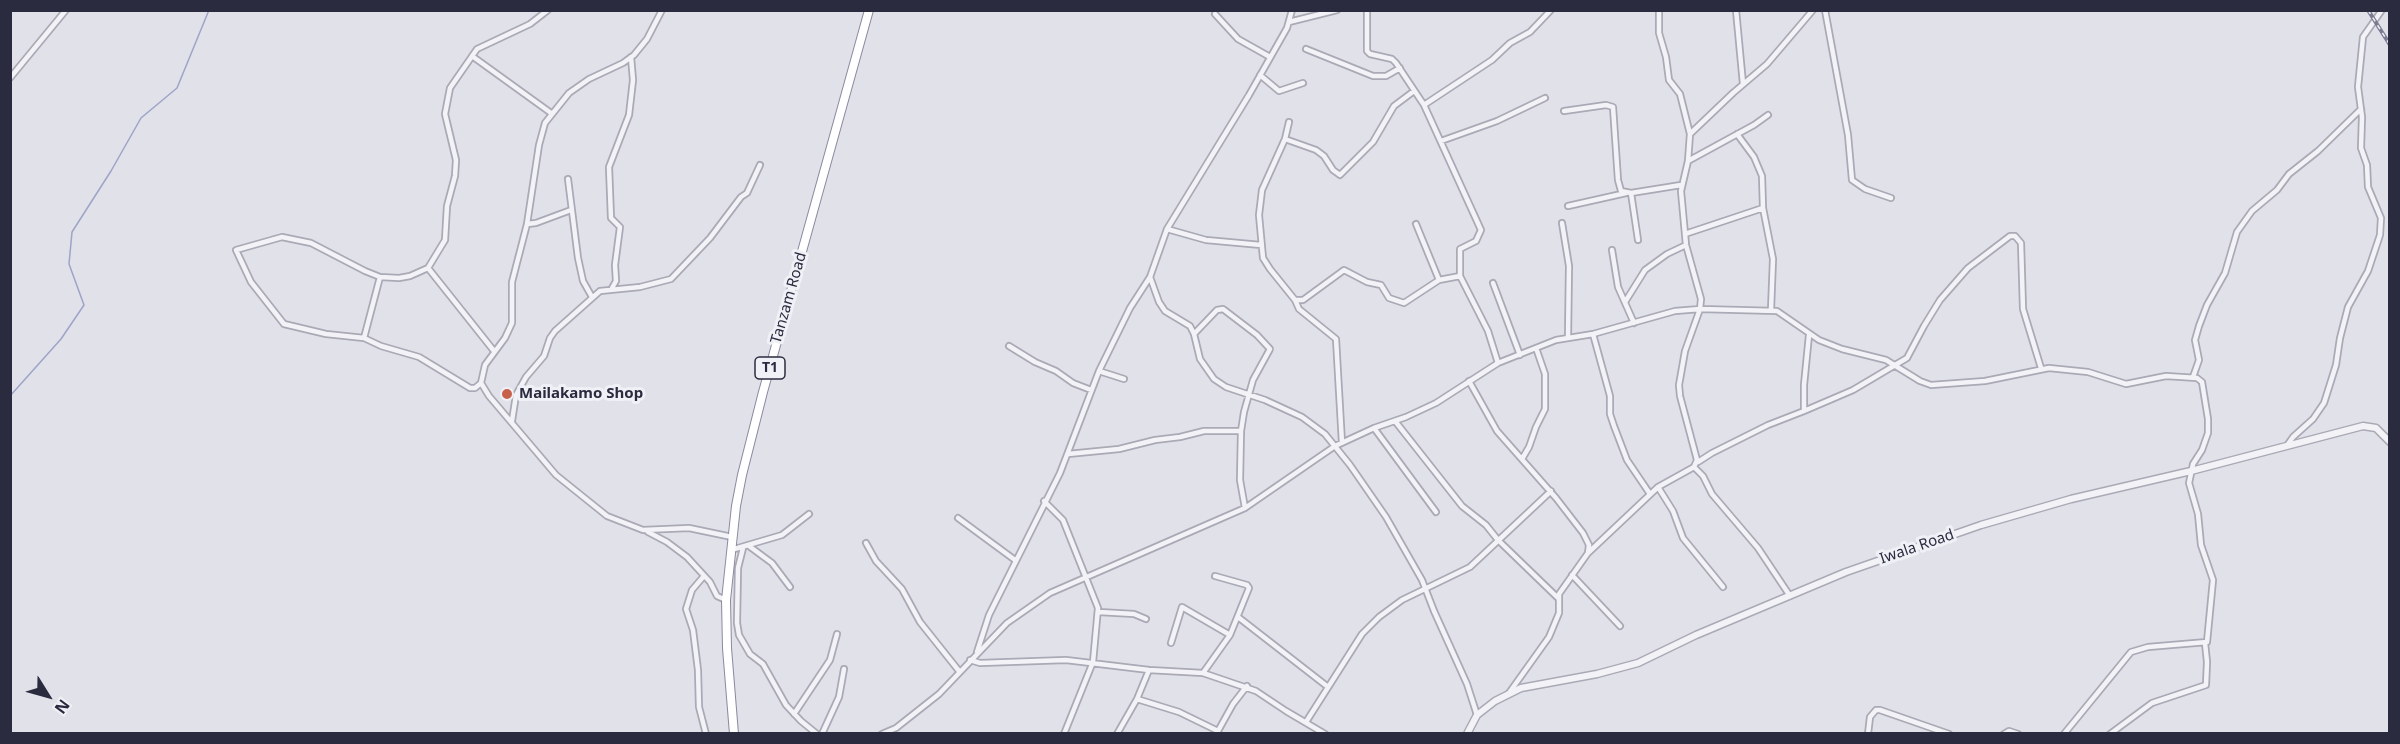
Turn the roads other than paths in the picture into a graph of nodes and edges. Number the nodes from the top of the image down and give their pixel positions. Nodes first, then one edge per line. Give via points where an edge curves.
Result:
1 (66, 10) edge
2 (548, 10) edge
3 (662, 10) edge
4 (869, 10) edge
5 (1292, 10) edge
6 (1337, 10) edge
7 (1367, 10) edge
8 (1551, 10) edge
9 (1659, 10) edge
10 (1736, 10) edge
11 (1813, 10) edge
12 (1825, 10) edge
13 (2382, 10) edge
14 (1215, 14) dead end
15 (1289, 22) junction
16 (1306, 49) dead end
17 (472, 56) junction
18 (631, 57) junction
19 (1270, 57) junction
20 (1400, 68) junction
21 (1260, 75) junction
22 (10, 78) edge
23 (1304, 83) dead end
24 (1743, 84) junction
25 (1414, 91) junction
26 (1545, 98) dead end
27 (1424, 105) junction
28 (2361, 108) junction
29 (1564, 111) dead end
30 (551, 113) junction
31 (1768, 115) dead end
32 (1289, 122) dead end
33 (1690, 134) junction
34 (1737, 134) junction
35 (1285, 139) junction
36 (1441, 141) junction
37 (1688, 161) junction
38 (760, 165) dead end
39 (568, 179) dead end
40 (1681, 185) junction
41 (1629, 193) junction
42 (1892, 198) dead end
43 (1568, 206) dead end
44 (1763, 208) junction
45 (571, 210) junction
46 (1562, 223) dead end
47 (527, 224) junction
48 (1416, 224) dead end
49 (1167, 229) junction
50 (1685, 234) junction
51 (1638, 240) dead end
52 (1261, 245) junction
53 (1686, 245) junction
54 (1612, 250) dead end
55 (428, 268) junction
56 (1460, 276) junction
57 (381, 277) junction
58 (1150, 277) junction
59 (1439, 280) junction
60 (1493, 283) dead end
61 (612, 288) junction
62 (592, 297) junction
63 (1295, 300) junction
64 (1625, 302) junction
65 (1700, 309) junction
66 (1771, 310) junction
67 (1634, 323) junction
68 (1194, 334) junction
69 (1593, 334) junction
70 (1809, 335) junction
71 (364, 338) junction
72 (1568, 338) junction
73 (1009, 346) dead end
74 (1536, 348) junction
75 (494, 351) junction
76 (1520, 355) junction
77 (1498, 363) junction
78 (1895, 365) junction
79 (2041, 368) junction
80 (1099, 371) junction
81 (2193, 377) junction
82 (1124, 379) dead end
83 (1469, 381) junction
84 (481, 383) junction
85 (1091, 390) junction
86 (1247, 394) junction
87 (1804, 411) junction
88 (512, 421) junction
89 (1395, 421) junction
90 (1374, 428) junction
91 (1241, 431) junction
92 (2390, 442) edge
93 (1342, 443) junction
94 (2288, 444) junction
95 (1335, 446) junction
96 (1068, 454) junction
97 (1522, 459) junction
98 (1695, 465) junction
99 (2191, 471) junction
100 (1658, 487) junction
101 (1551, 491) junction
102 (1650, 494) junction
103 (1044, 501) junction
104 (1245, 508) junction
105 (1436, 512) dead end
106 (809, 514) dead end
107 (958, 518) dead end
108 (643, 530) junction
109 (732, 537) junction
110 (1498, 540) junction
111 (866, 543) dead end
112 (749, 546) junction
113 (743, 548) junction
114 (730, 550) junction
115 (1588, 553) junction
116 (1015, 560) junction
117 (1572, 575) junction
118 (704, 576) junction
119 (1087, 576) junction
120 (1215, 576) dead end
121 (790, 587) dead end
122 (1723, 587) dead end
123 (1426, 588) junction
124 (1791, 596) junction
125 (1558, 598) junction
126 (726, 600) junction
127 (1099, 612) junction
128 (1238, 617) junction
129 (1146, 619) dead end
130 (1620, 626) dead end
131 (837, 634) dead end
132 (1230, 635) junction
133 (1171, 643) dead end
134 (2205, 643) junction
135 (978, 652) junction
136 (970, 660) junction
137 (1093, 662) junction
138 (844, 669) dead end
139 (1149, 670) junction
140 (959, 671) junction
141 (1203, 673) junction
142 (1247, 686) junction
143 (1328, 687) junction
144 (1509, 693) junction
145 (1137, 699) junction
146 (794, 714) junction
147 (1477, 715) junction
148 (1306, 722) junction
149 (896, 728) junction
150 (1218, 732) edge
151 (706, 734) edge
152 (734, 734) edge
153 (817, 734) edge
154 (822, 734) edge
155 (882, 734) edge
156 (901, 734) edge
157 (1064, 734) edge
158 (1117, 734) edge
159 (1325, 734) edge
160 (1467, 734) edge
161 (1868, 734) edge
162 (1949, 734) edge
163 (2004, 734) edge
164 (2018, 734) edge
165 (2064, 734) edge
166 (2110, 734) edge

1 - 22 street
2 - 17 street via 530,24 480,47
3 - 18 street via 647,39
4 - 109 highway, Tanzam Road / T1 via 754,424
5 - 15 street
6 - 15 street
7 - 20 street via 1367,51 1392,59
8 - 27 street via 1530,32
9 - 33 street via 1659,33 1669,80 1680,94
10 - 24 street
11 - 24 street via 1772,59
12 - 42 street via 1848,135 1851,180
13 - 28 street via 2361,45
14 - 19 street via 1238,39
15 - 19 street
16 - 20 street via 1373,76 1386,76
17 - 30 street
17 - 55 street via 447,99 445,114 456,160 455,176 447,206 445,240
18 - 30 street via 589,79
18 - 61 street via 629,115 609,167 611,218 620,227 616,281
19 - 21 street
20 - 25 street
21 - 23 street via 1279,91
21 - 49 street
24 - 33 street
25 - 27 street
25 - 35 street via 1394,106 1372,142 1340,175 1316,150
26 - 36 street via 1497,122
27 - 36 street
28 - 81 street via 2289,174 2237,232 2225,273 2199,326 2195,340 2199,360
28 - 94 street via 2361,148 2368,187 2381,218 2380,235 2368,271 2348,308 2324,403
29 - 41 street via 1606,105 1613,108 1619,186
30 - 47 street via 538,145
31 - 34 street
32 - 35 street
33 - 37 street
34 - 37 street
34 - 44 street via 1760,168
35 - 52 street via 1260,199
36 - 56 street via 1481,230 1476,241 1460,249
37 - 40 street
38 - 61 street via 747,193 671,279 640,287
39 - 45 street
40 - 41 street
40 - 50 street
41 - 43 street
41 - 51 street
44 - 50 street
44 - 66 street via 1773,259
45 - 47 street
45 - 62 street via 581,272
46 - 72 street via 1569,266
47 - 75 street via 512,282 512,323
48 - 59 street
49 - 52 street via 1206,240
49 - 58 street
50 - 53 street
52 - 63 street via 1265,263
53 - 64 street via 1645,270
53 - 65 street via 1700,294
54 - 64 street via 1618,287
55 - 57 street via 410,276
55 - 75 street
56 - 59 street
56 - 77 street via 1488,331
57 - 71 street
57 - 71 street via 306,241 279,237 236,250 248,277 284,324
58 - 68 street via 1161,306 1186,322
58 - 80 street
59 - 63 street via 1401,303 1386,296 1381,285 1344,270 1303,300
60 - 76 street
61 - 62 street
62 - 88 street via 552,334 544,356 516,394
63 - 93 street via 1299,309 1336,339
64 - 67 street
65 - 66 street
65 - 67 street via 1675,311
65 - 98 street via 1685,351 1679,385 1697,458
66 - 70 street
67 - 69 street
68 - 86 street via 1200,359 1214,379
68 - 86 street via 1217,310 1223,309 1268,346 1269,353
69 - 72 street
69 - 102 street via 1614,426 1627,460
70 - 78 street
70 - 87 street
71 - 84 street via 419,357 470,388
72 - 74 street
73 - 85 street
74 - 76 street
74 - 97 street via 1545,374 1545,409
75 - 84 street
76 - 77 street
77 - 83 street
78 - 79 street via 1931,385 1985,381
78 - 79 street via 1907,358 1936,306 1966,270 2004,238 2014,235 2022,243 2023,309
78 - 87 street
79 - 81 street via 2088,372 2126,384 2161,376
80 - 82 street
80 - 85 street
81 - 99 street via 2204,387 2208,428 2205,444
83 - 89 street via 1436,403
83 - 97 street via 1497,431
84 - 88 street
85 - 96 street
86 - 91 street
86 - 95 street via 1302,417
87 - 98 street via 1712,453
88 - 108 street via 574,491 608,516
89 - 90 street
89 - 110 street via 1462,506
90 - 93 street
90 - 105 street
91 - 96 street via 1204,431 1119,449
91 - 104 street via 1240,480
92 - 94 street, Iwala Road via 2371,426
93 - 95 street
94 - 99 street, Iwala Road
95 - 104 street
95 - 123 street via 1386,517
96 - 103 street
97 - 101 street
98 - 100 street
98 - 124 street via 1712,494 1758,548
99 - 124 street, Iwala Road via 2081,496 1980,525
99 - 134 street via 2189,483 2201,545 2213,580
100 - 102 street
100 - 122 street via 1683,537
101 - 110 street
101 - 115 street via 1587,539
102 - 115 street
103 - 116 street
103 - 119 street via 1063,520
104 - 119 street
106 - 112 street via 782,535
107 - 116 street
108 - 109 street via 689,528
108 - 118 street via 678,550
109 - 114 highway, Tanzam Road / T1
110 - 123 street via 1470,567
110 - 125 street
111 - 140 street
112 - 113 street
112 - 121 street via 772,563
113 - 114 street
113 - 146 street via 738,568 738,631 744,646 763,664
114 - 126 highway, Tanzam Road / T1
115 - 117 street
116 - 135 street via 989,615
117 - 125 street
117 - 130 street
118 - 126 street via 715,594
118 - 151 street via 692,590 686,609 693,630 699,707
119 - 127 street
119 - 135 street via 1030,605
120 - 128 street via 1249,586
123 - 143 street via 1390,608 1370,625
123 - 147 street
124 - 144 street, Iwala Road via 1638,663
125 - 144 street via 1559,613 1553,628
126 - 152 highway, Tanzam Road / T1
127 - 129 street via 1134,614
127 - 137 street
128 - 132 street
128 - 143 street
131 - 146 street via 830,660
132 - 133 street via 1182,607
132 - 141 street
134 - 165 street via 2131,652
134 - 166 street via 2206,685 2152,702
135 - 136 street
136 - 137 street
136 - 140 street
137 - 139 street
137 - 157 street
138 - 154 street via 839,697
139 - 141 street
139 - 145 street
140 - 149 street
141 - 142 street
142 - 148 street
142 - 150 street
143 - 148 street
144 - 147 street, Iwala Road
145 - 150 street via 1179,712
145 - 158 street
146 - 153 street
147 - 160 street, Iwala Road
148 - 159 street
149 - 155 street
149 - 156 street
161 - 162 street via 1870,717 1880,710
163 - 164 street

